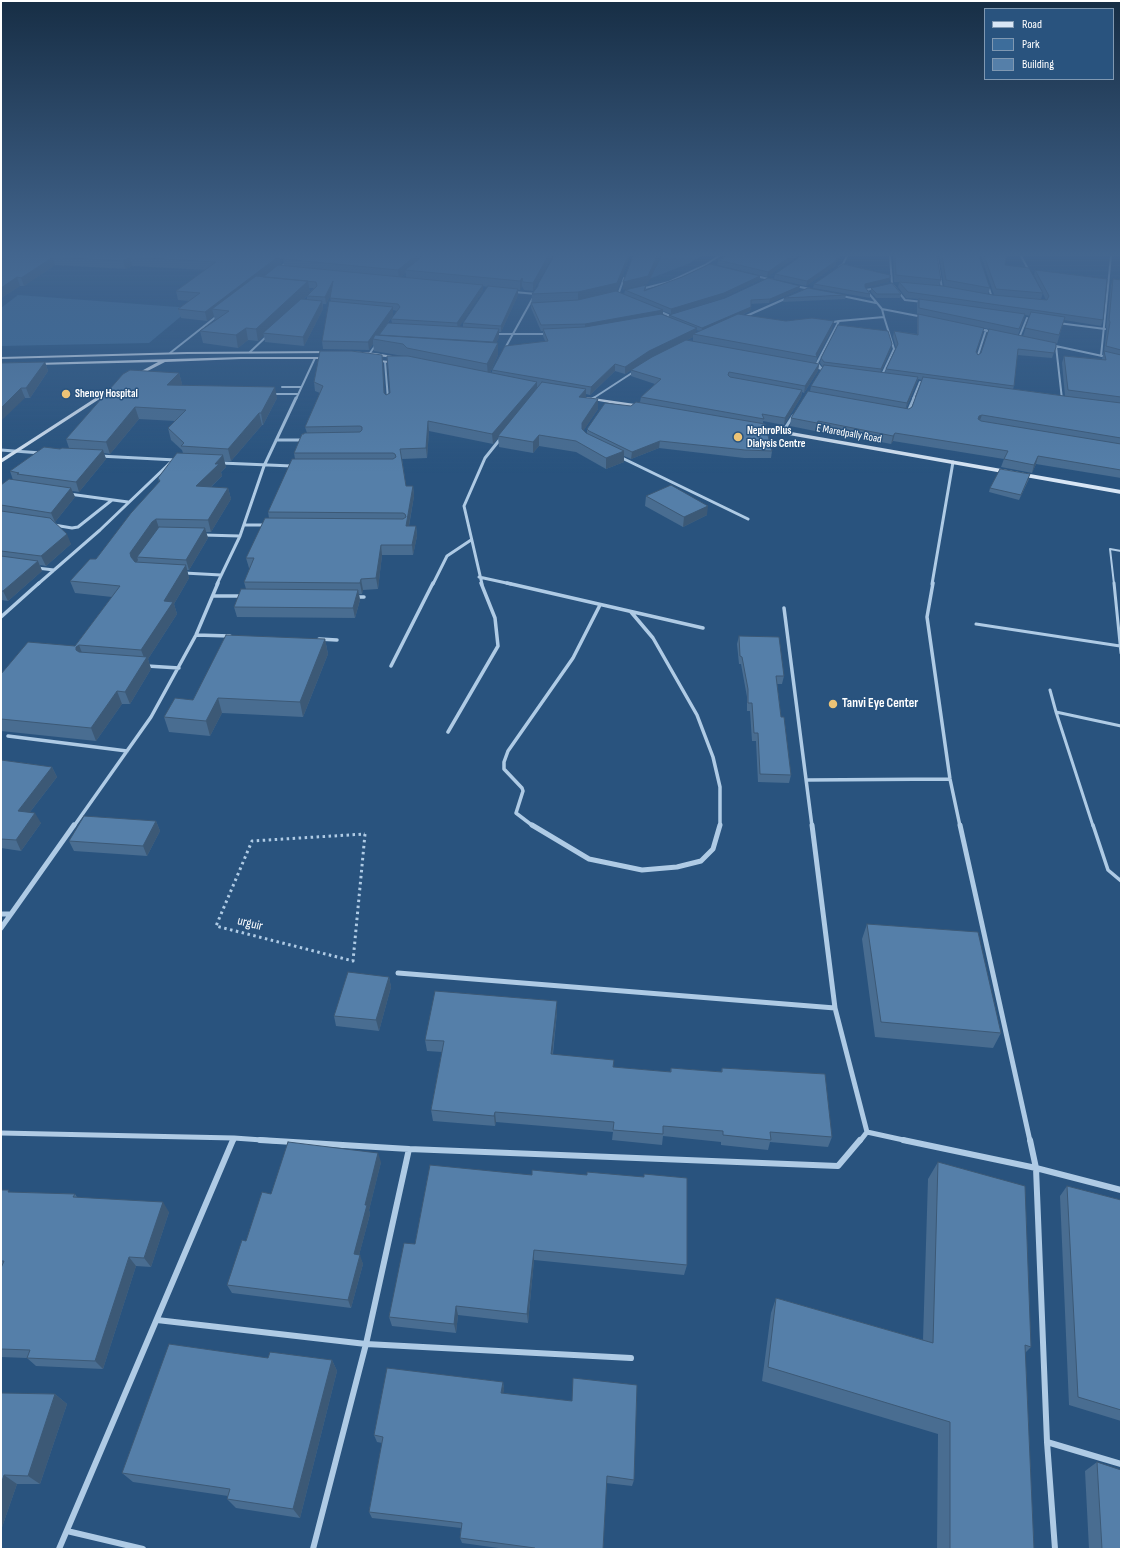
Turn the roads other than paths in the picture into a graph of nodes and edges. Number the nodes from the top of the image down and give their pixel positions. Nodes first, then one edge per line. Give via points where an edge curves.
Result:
1 (202, 328) edge
2 (516, 328) edge
3 (835, 328) edge
4 (888, 328) edge
5 (1023, 328) edge
6 (1100, 328) edge
7 (979, 329) edge
8 (1105, 329) joint
9 (273, 330) edge
10 (986, 330) junction
11 (999, 333) edge
12 (489, 334) edge
13 (548, 334) edge
14 (512, 335) junction
15 (1013, 336) edge
16 (1019, 338) junction
17 (379, 339) edge
18 (1026, 340) edge
19 (1049, 344) edge
20 (376, 345) junction
21 (384, 345) edge
22 (1056, 346) junction
23 (250, 352) junction
24 (333, 352) edge
25 (340, 352) edge
26 (170, 353) junction
27 (370, 353) junction
28 (502, 353) edge
29 (1102, 356) junction
30 (1108, 357) edge
31 (1, 358) edge
32 (7, 358) junction
33 (315, 358) junction
34 (337, 358) edge
35 (345, 358) edge
36 (977, 358) edge
37 (166, 360) junction
38 (385, 362) junction
39 (31, 364) edge
40 (1, 365) edge
41 (807, 366) edge
42 (822, 369) junction
43 (637, 370) edge
44 (830, 370) edge
45 (818, 375) edge
46 (874, 376) edge
47 (133, 377) edge
48 (881, 377) junction
49 (889, 378) edge
50 (912, 381) edge
51 (920, 382) junction
52 (120, 384) edge
53 (928, 384) edge
54 (282, 387) dead end
55 (290, 387) junction
56 (301, 387) junction
57 (264, 394) edge
58 (287, 394) junction
59 (298, 394) junction
60 (584, 398) edge
61 (592, 399) junction
62 (1054, 400) edge
63 (607, 401) junction
64 (1062, 401) junction
65 (388, 402) edge
66 (1069, 402) edge
67 (603, 407) edge
68 (645, 408) edge
69 (899, 413) edge
70 (795, 414) edge
71 (752, 427) edge
72 (782, 432) junction
73 (504, 436) edge
74 (276, 440) junction
75 (307, 440) edge
76 (1, 450) edge
77 (16, 452) junction
78 (47, 453) edge
79 (615, 455) edge
80 (94, 456) edge
81 (173, 460) junction
82 (181, 460) edge
83 (1, 461) edge
84 (953, 462) junction
85 (219, 463) edge
86 (264, 466) junction
87 (295, 466) edge
88 (1121, 492) edge
89 (64, 493) edge
90 (112, 500) junction
91 (128, 502) junction
92 (748, 519) dead end
93 (48, 524) edge
94 (245, 525) junction
95 (269, 525) edge
96 (196, 534) edge
97 (240, 536) junction
98 (472, 540) junction
99 (1121, 551) edge
100 (32, 567) edge
101 (54, 570) junction
102 (176, 573) edge
103 (221, 575) junction
104 (479, 577) junction
105 (214, 596) junction
106 (245, 596) edge
107 (348, 597) edge
108 (364, 597) dead end
109 (600, 605) junction
110 (784, 608) dead end
111 (630, 612) junction
112 (2, 615) edge
113 (976, 624) dead end
114 (703, 628) dead end
115 (196, 635) junction
116 (235, 636) edge
117 (313, 639) edge
118 (337, 640) dead end
119 (1120, 646) edge
120 (1121, 653) edge
121 (139, 665) edge
122 (391, 666) dead end
123 (179, 668) junction
124 (1050, 690) dead end
125 (1056, 712) junction
126 (1121, 726) edge
127 (448, 732) dead end
128 (8, 736) dead end
129 (127, 751) junction
130 (950, 779) junction
131 (807, 780) junction
132 (1121, 881) edge
133 (1, 914) edge
134 (11, 914) junction
135 (1, 928) edge
136 (398, 973) dead end
137 (835, 1008) junction
138 (867, 1132) junction
139 (1, 1133) edge
140 (234, 1138) junction
141 (409, 1149) junction
142 (1036, 1168) junction
143 (1121, 1190) edge
144 (157, 1320) junction
145 (366, 1344) junction
146 (631, 1358) dead end
147 (1047, 1442) junction
148 (1121, 1464) edge
149 (67, 1531) junction
150 (59, 1549) edge
151 (143, 1549) edge
152 (313, 1549) edge
153 (1055, 1549) edge

1 - 26 street
2 - 14 street
3 - 42 street via 817,363
4 - 48 street via 894,349
5 - 16 street
6 - 8 street
7 - 10 street
8 - 29 street
9 - 23 street
10 - 11 street
10 - 36 street
12 - 14 street
13 - 14 street
14 - 28 street
15 - 16 street
16 - 18 street
17 - 20 street
19 - 22 street
20 - 21 street
20 - 27 street
22 - 29 street
22 - 64 street
23 - 24 main road
23 - 26 main road
25 - 27 main road
26 - 32 main road
26 - 37 main road
27 - 38 main road via 402,361
29 - 30 street
31 - 32 main road
32 - 40 main road
33 - 34 main road
33 - 37 main road
33 - 56 street
35 - 38 main road
37 - 39 main road
37 - 47 main road
38 - 65 street
41 - 42 street
42 - 44 street
42 - 45 street
43 - 61 street
46 - 48 street
48 - 49 street
50 - 51 street
51 - 53 street
51 - 69 street via 907,414
52 - 77 main road
54 - 55 street
55 - 56 street
55 - 58 street
56 - 59 street
57 - 58 street
58 - 59 street
59 - 74 street
60 - 61 main road
61 - 63 main road
62 - 64 street
63 - 67 street
63 - 68 main road
64 - 66 street
70 - 72 street
71 - 72 main road, E Maredpally Road
72 - 84 main road, E Maredpally Road
73 - 98 street via 485,458 464,506
74 - 75 street
74 - 86 street
76 - 77 street
77 - 78 street
77 - 83 main road
79 - 92 street
80 - 81 street
81 - 82 street
81 - 91 street
84 - 88 main road, E Maredpally Road
84 - 130 street via 926,617
85 - 86 street
86 - 87 street
86 - 94 street
89 - 90 street
90 - 91 street
90 - 93 street via 78,528
91 - 101 street
94 - 95 street
94 - 97 street
96 - 97 street
97 - 103 street
98 - 104 street
98 - 122 street via 447,556
99 - 119 lane via 1110,550
100 - 101 street
101 - 112 street
102 - 103 street
103 - 105 street
104 - 109 street
104 - 127 street via 495,618 498,646
105 - 106 street
105 - 115 street
107 - 108 street
109 - 111 street
109 - 111 street via 573,658 508,751 504,769 523,791 516,813 589,859 642,870 677,867 701,861 713,849 720,829 720,787 713,757 697,715 653,638
110 - 131 street
111 - 114 street
113 - 119 lane
115 - 116 street
115 - 123 street
117 - 118 street
119 - 120 lane
121 - 123 street
123 - 129 street via 151,717
124 - 125 lane
125 - 126 lane
125 - 132 lane via 1108,870
128 - 129 street
129 - 134 street
130 - 131 street
130 - 142 street
131 - 137 street
133 - 134 street
134 - 135 street
136 - 137 street
137 - 138 street
138 - 141 street via 838,1166
138 - 142 street
139 - 140 street
140 - 141 street
140 - 144 street
141 - 145 street
142 - 143 street
142 - 147 street
144 - 145 street
144 - 149 street
145 - 146 street
145 - 152 street
147 - 148 street
147 - 153 street
149 - 150 street
149 - 151 street

